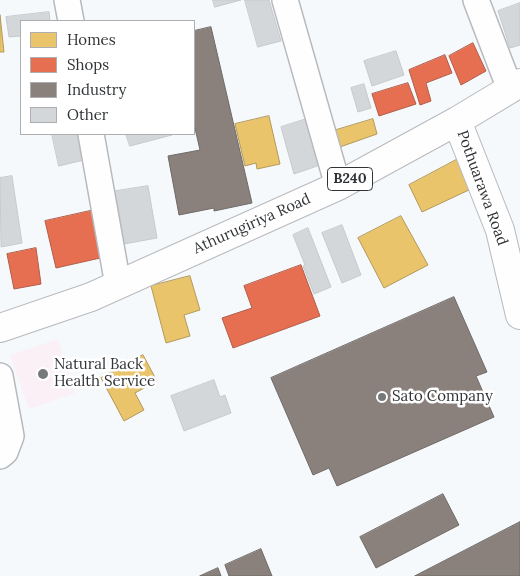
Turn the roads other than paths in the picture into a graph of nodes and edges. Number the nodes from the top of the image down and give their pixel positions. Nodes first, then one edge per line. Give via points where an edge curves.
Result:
1 (67, 0) edge
2 (286, 0) edge
3 (476, 0) edge
4 (70, 20) edge
5 (515, 86) edge
6 (458, 121) junction
7 (91, 135) edge
8 (338, 186) junction
9 (118, 285) junction
10 (520, 314) edge
11 (0, 328) edge
12 (0, 376) edge
13 (0, 456) edge

1 - 4 street
2 - 8 street
3 - 5 street
5 - 6 main road, Athurugiriya Road / B240
6 - 8 main road, Athurugiriya Road / B240
6 - 10 main road, Pothuarawa Road via 500,230
7 - 9 street
8 - 9 main road, Athurugiriya Road / B240
9 - 11 main road, Athurugiriya Road / B240
12 - 13 street via 11,436

